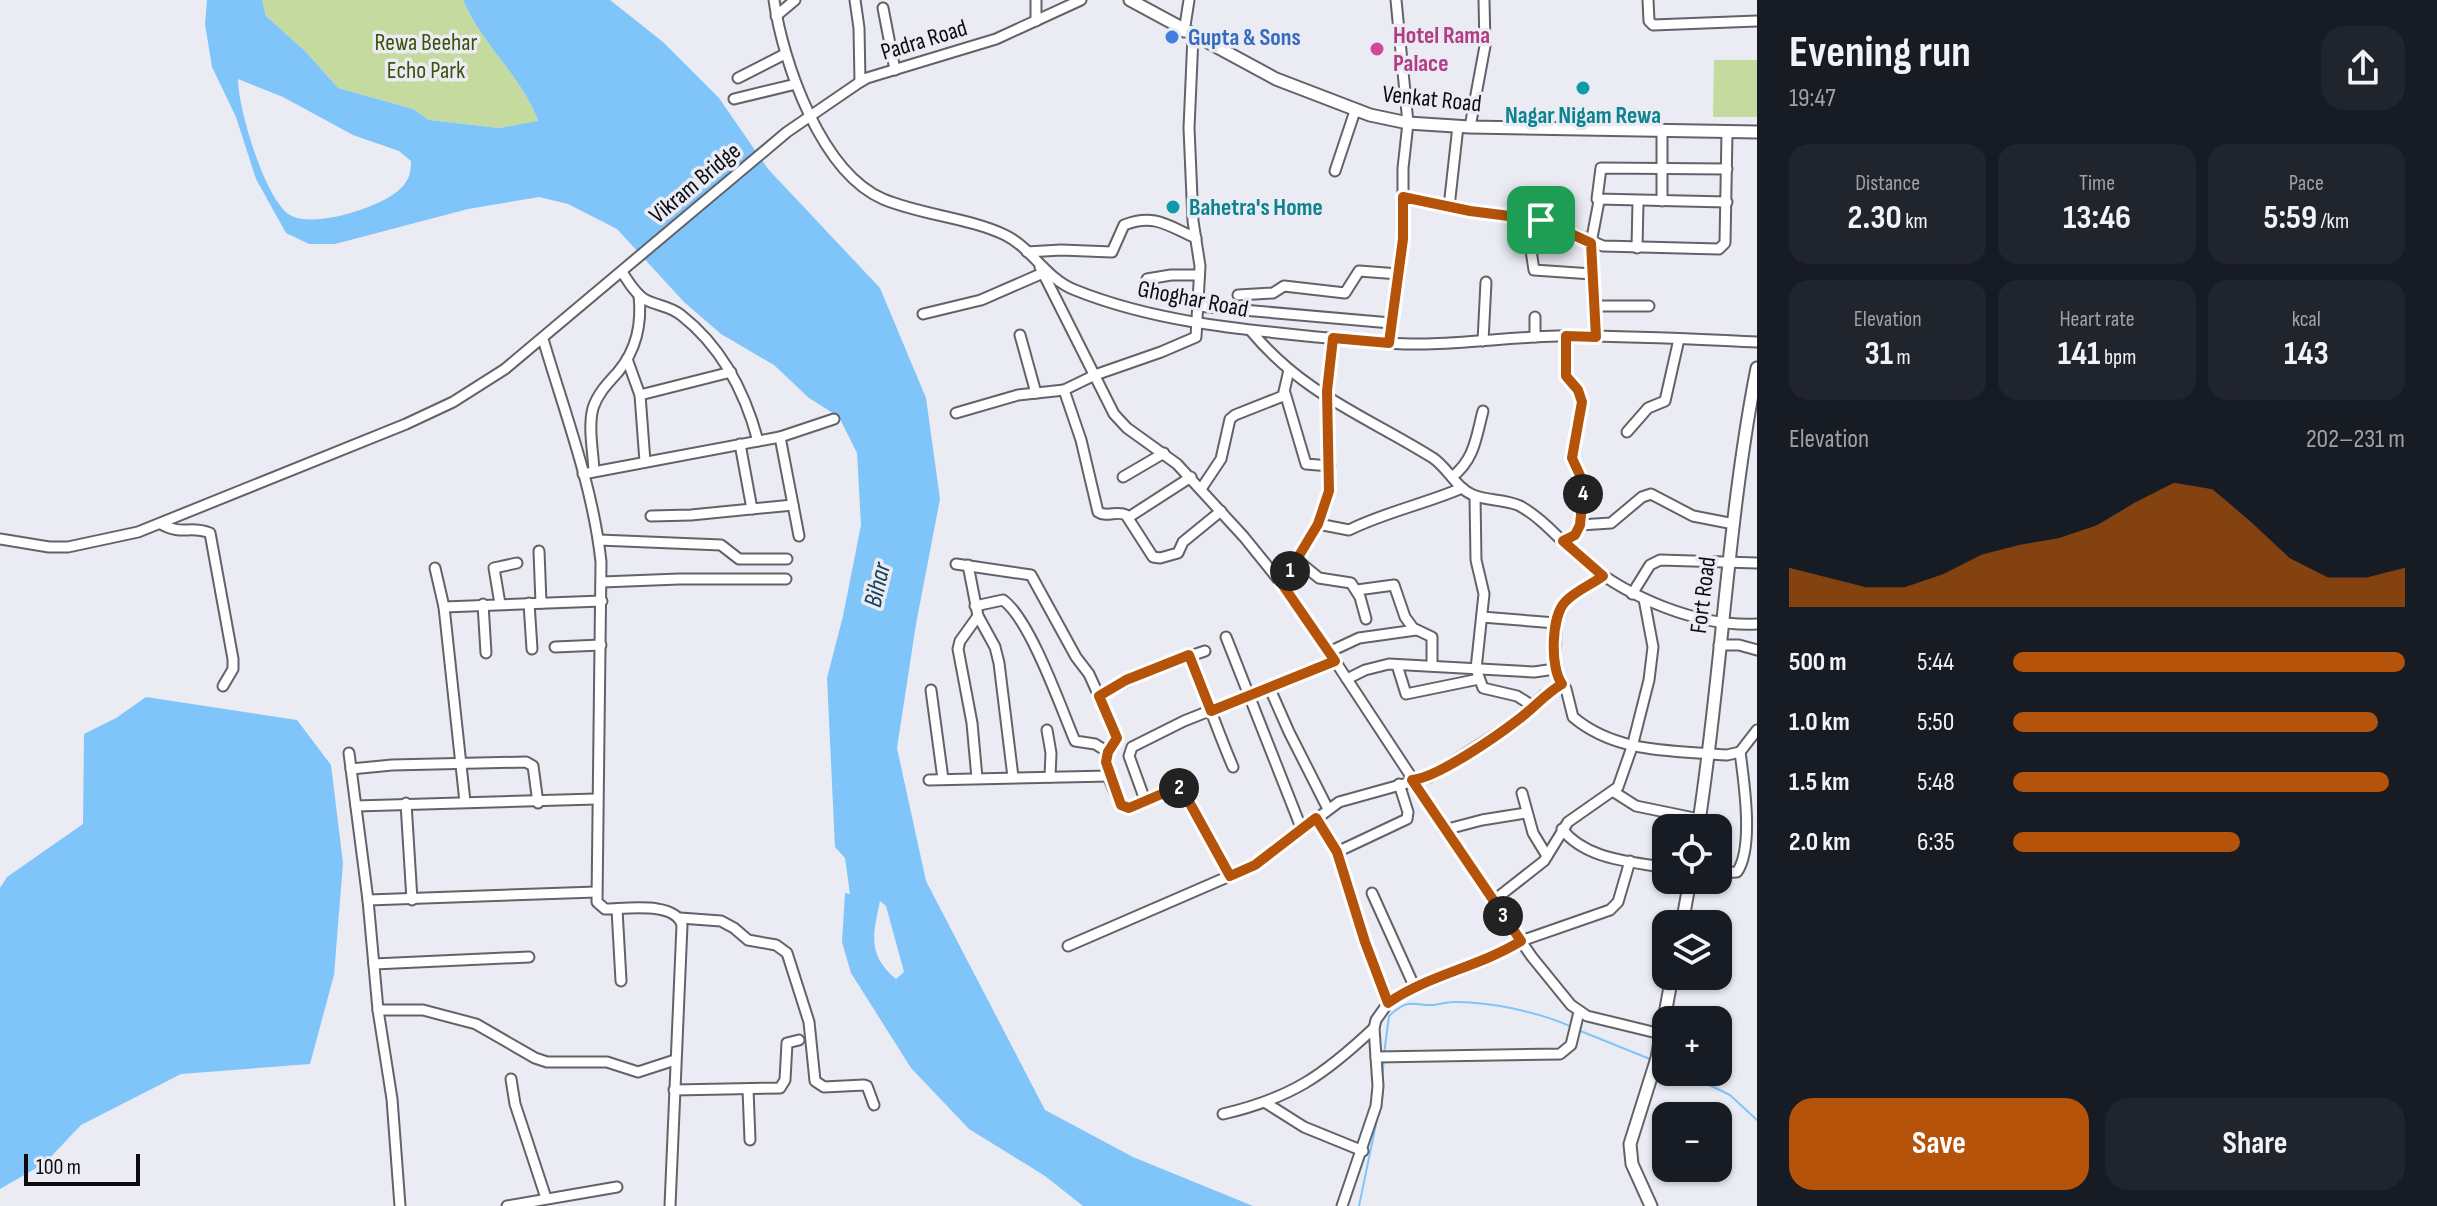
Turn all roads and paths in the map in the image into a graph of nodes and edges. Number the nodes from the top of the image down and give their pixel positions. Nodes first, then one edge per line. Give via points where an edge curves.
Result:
1 (774, 0) edge
2 (795, 0) edge
3 (855, 0) edge
4 (1036, 0) edge
5 (1081, 0) edge
6 (1189, 0) edge
7 (1396, 0) edge
8 (1484, 0) edge
9 (1648, 0) edge
10 (1132, 1) edge
11 (883, 8) dead end
12 (776, 16) junction
13 (1036, 21) junction
14 (1757, 21) edge
15 (1188, 34) junction
16 (785, 54) junction
17 (895, 70) junction
18 (738, 78) dead end
19 (860, 82) junction
20 (796, 84) junction
21 (734, 99) dead end
22 (1355, 111) junction
23 (810, 115) junction
24 (1408, 123) junction
25 (1464, 127) junction
26 (787, 132) joint
27 (1662, 132) junction
28 (1727, 132) junction
29 (1757, 132) edge
30 (1662, 168) junction
31 (1727, 169) junction
32 (1335, 171) dead end
33 (1403, 197) junction
34 (1599, 201) junction
35 (1662, 201) junction
36 (1638, 202) junction
37 (1727, 202) junction
38 (1449, 207) junction
39 (1526, 218) junction
40 (1196, 238) junction
41 (1591, 243) junction
42 (1637, 248) junction
43 (1027, 252) junction
44 (1038, 263) junction
45 (625, 268) junction
46 (1043, 273) junction
47 (1399, 274) junction
48 (1592, 274) junction
49 (1199, 275) junction
50 (1147, 279) dead end
51 (1486, 282) dead end
52 (639, 295) junction
53 (1238, 295) dead end
54 (1594, 304) junction
55 (1197, 306) junction
56 (1649, 306) dead end
57 (923, 314) dead end
58 (1535, 317) dead end
59 (1197, 322) junction
60 (1391, 323) junction
61 (1251, 331) junction
62 (1020, 335) dead end
63 (1566, 336) junction
64 (1535, 337) junction
65 (1596, 337) junction
66 (1333, 338) junction
67 (543, 339) junction
68 (1679, 339) junction
69 (1483, 341) junction
70 (1757, 342) edge
71 (1389, 343) junction
72 (627, 359) junction
73 (1757, 368) edge
74 (1289, 370) junction
75 (731, 372) junction
76 (1095, 375) junction
77 (1064, 390) junction
78 (1036, 393) junction
79 (1285, 393) junction
80 (640, 395) junction
81 (1328, 399) junction
82 (1483, 411) dead end
83 (956, 413) dead end
84 (834, 419) dead end
85 (1627, 432) dead end
86 (780, 437) junction
87 (758, 441) junction
88 (740, 444) junction
89 (1164, 453) junction
90 (645, 462) junction
91 (1330, 466) junction
92 (594, 471) junction
93 (583, 474) junction
94 (1123, 477) dead end
95 (1191, 477) junction
96 (1452, 477) junction
97 (1462, 488) junction
98 (1201, 489) junction
99 (1475, 496) junction
100 (793, 505) junction
101 (752, 509) junction
102 (1221, 511) junction
103 (651, 516) dead end
104 (1129, 517) junction
105 (161, 524) junction
106 (1318, 524) junction
107 (1734, 524) junction
108 (1580, 525) junction
109 (799, 536) dead end
110 (0, 539) edge
111 (599, 540) junction
112 (1563, 541) junction
113 (539, 551) dead end
114 (787, 559) dead end
115 (1297, 560) junction
116 (517, 563) dead end
117 (1729, 563) junction
118 (1757, 563) edge
119 (956, 564) dead end
120 (968, 565) junction
121 (435, 568) dead end
122 (1603, 576) junction
123 (786, 579) dead end
124 (602, 582) junction
125 (1282, 584) junction
126 (1357, 590) junction
127 (1632, 594) junction
128 (1644, 599) junction
129 (602, 601) junction
130 (529, 603) junction
131 (541, 603) junction
132 (483, 604) junction
133 (500, 604) junction
134 (444, 607) junction
135 (977, 611) junction
136 (1482, 617) junction
137 (1366, 619) dead end
138 (1721, 620) junction
139 (1556, 623) junction
140 (1757, 624) edge
141 (1416, 630) junction
142 (1226, 637) dead end
143 (601, 645) junction
144 (1719, 645) junction
145 (555, 647) dead end
146 (532, 649) dead end
147 (1757, 650) edge
148 (1205, 651) dead end
149 (1329, 652) junction
150 (486, 653) dead end
151 (1189, 655) junction
152 (1335, 661) junction
153 (1397, 665) junction
154 (1432, 666) junction
155 (1555, 669) junction
156 (1478, 674) junction
157 (1347, 679) junction
158 (1562, 684) junction
159 (223, 686) dead end
160 (1270, 689) junction
161 (931, 690) dead end
162 (1099, 696) junction
163 (1247, 697) junction
164 (1533, 706) junction
165 (1211, 711) junction
166 (1047, 730) dead end
167 (1757, 730) edge
168 (1632, 747) junction
169 (1108, 752) junction
170 (1740, 752) junction
171 (349, 753) dead end
172 (1709, 754) junction
173 (461, 763) junction
174 (1233, 767) dead end
175 (351, 769) junction
176 (1110, 776) junction
177 (1013, 777) junction
178 (1050, 777) junction
179 (977, 778) junction
180 (943, 779) junction
181 (929, 780) dead end
182 (1412, 780) junction
183 (1399, 784) junction
184 (1614, 792) junction
185 (1522, 793) dead end
186 (596, 799) junction
187 (1145, 800) junction
188 (465, 802) junction
189 (406, 803) junction
190 (538, 803) junction
191 (356, 806) junction
192 (1328, 809) junction
193 (1526, 813) junction
194 (1664, 814) edge
195 (1700, 814) edge
196 (1316, 818) junction
197 (1562, 829) junction
198 (1302, 830) junction
199 (1444, 830) junction
200 (1337, 852) junction
201 (1547, 856) junction
202 (1630, 861) junction
203 (1652, 865) edge
204 (1732, 872) edge
205 (1230, 876) junction
206 (596, 892) junction
207 (1372, 893) dead end
208 (368, 900) junction
209 (412, 900) junction
210 (1493, 901) junction
211 (617, 909) junction
212 (680, 918) junction
213 (1521, 941) junction
214 (1068, 946) dead end
215 (529, 957) dead end
216 (374, 964) junction
217 (621, 981) dead end
218 (1415, 988) junction
219 (1388, 1003) junction
220 (378, 1010) junction
221 (1579, 1012) junction
222 (1374, 1028) junction
223 (1652, 1032) edge
224 (799, 1040) dead end
225 (1376, 1057) junction
226 (675, 1060) junction
227 (1652, 1075) edge
228 (511, 1079) dead end
229 (748, 1089) junction
230 (674, 1090) junction
231 (1266, 1103) junction
232 (874, 1105) dead end
233 (1223, 1114) dead end
234 (750, 1140) dead end
235 (1363, 1151) junction
236 (617, 1187) dead end
237 (546, 1198) junction
238 (1343, 1204) edge
239 (400, 1206) edge
240 (507, 1206) edge
241 (670, 1206) edge
242 (1651, 1206) edge

1 - 12 street, Ghoghar Road
2 - 12 street
3 - 19 street
4 - 13 street
5 - 13 street, Padra Road
6 - 15 street
7 - 24 street
8 - 25 street via 1485,46
9 - 14 street via 1653,25
10 - 15 main road, Venkat Road
11 - 17 street
12 - 16 street, Ghoghar Road
13 - 17 street, Padra Road
15 - 22 main road, Venkat Road via 1276,79
15 - 40 street
16 - 18 street
16 - 20 street, Ghoghar Road
17 - 19 street, Padra Road
19 - 23 street, Padra Road
20 - 21 street
20 - 23 street, Ghoghar Road
22 - 24 main road, Venkat Road
22 - 32 street
23 - 26 street, Padra Road
23 - 43 street, Ghoghar Road via 840,164 866,190 994,230
24 - 25 main road, Venkat Road
24 - 33 street
25 - 27 main road, Venkat Road
25 - 38 street
26 - 45 street, Vikram Bridge
27 - 28 main road, Venkat Road
27 - 30 street
28 - 29 main road, Venkat Road
28 - 31 street
30 - 31 street
30 - 34 street via 1601,168
30 - 35 street
31 - 37 street
33 - 38 street
33 - 47 street
34 - 36 street
34 - 41 street
35 - 36 street
35 - 37 street
36 - 42 street
37 - 42 street via 1722,248
38 - 39 street
39 - 41 street
39 - 48 street via 1534,270
40 - 43 street via 1147,219 1124,225 1112,252
40 - 49 street
41 - 42 street
41 - 48 street
43 - 44 street, Ghoghar Road
44 - 46 street
44 - 59 street, Ghoghar Road via 1072,289 1147,313
45 - 52 street
45 - 67 street, Vikram Bridge
46 - 57 street via 981,300
46 - 76 street
47 - 53 street via 1359,271 1345,293 1284,286 1273,293
47 - 60 street
48 - 54 street
49 - 50 street
49 - 55 street
51 - 69 street
52 - 72 street via 640,325
52 - 75 street via 681,315
54 - 56 street
54 - 65 street
55 - 59 street
55 - 60 street
58 - 64 street
59 - 61 street, Ghoghar Road
59 - 76 street via 1192,341
60 - 71 street
61 - 66 street, Ghoghar Road
61 - 74 street
62 - 78 street
63 - 64 street, Ghoghar Road
63 - 65 street, Ghoghar Road
63 - 108 street via 1566,376 1582,402 1572,456 1584,481
64 - 69 street, Ghoghar Road
65 - 68 street, Ghoghar Road
66 - 71 street, Ghoghar Road
66 - 81 street
67 - 93 street
67 - 105 street, Vikram Bridge via 488,382 440,409
68 - 70 street, Ghoghar Road
68 - 85 street via 1665,401 1648,408
69 - 71 street, Ghoghar Road
72 - 80 street
72 - 92 street via 594,407
73 - 107 main road, Fort Road
74 - 79 street
74 - 81 street
75 - 80 street
75 - 87 street
76 - 77 street
76 - 89 street via 1119,420
77 - 78 street
77 - 104 street via 1097,509 1104,515 1121,512
78 - 83 street
79 - 91 street via 1306,464
79 - 98 street via 1230,419 1221,459
80 - 90 street
81 - 91 street
81 - 96 street via 1435,460
82 - 96 street via 1469,460
84 - 86 street
86 - 87 street
86 - 100 street
87 - 88 street
88 - 90 street
88 - 101 street
89 - 94 street
89 - 95 street
90 - 92 street
91 - 106 street via 1329,491
92 - 93 street
93 - 111 street
95 - 98 street
95 - 104 street
96 - 97 street
97 - 99 street
97 - 106 street via 1349,530
98 - 102 street
99 - 112 street via 1521,507
99 - 136 street
100 - 101 street
100 - 109 street
101 - 103 street
102 - 104 street via 1184,541 1178,553 1160,558 1151,555
102 - 125 street
105 - 110 street, Vikram Bridge via 68,547
105 - 159 street via 176,532 198,528 210,533 233,659
106 - 115 street
107 - 108 street via 1693,516 1651,494 1611,523
107 - 117 main road, Fort Road
108 - 112 street
111 - 114 street via 721,545 739,559
111 - 124 street
112 - 122 street
113 - 131 street
115 - 125 street
115 - 126 street via 1319,578 1348,581
116 - 133 street via 494,568
117 - 118 street
117 - 127 street via 1660,560 1650,565
117 - 138 main road, Fort Road
119 - 120 street
120 - 135 street
120 - 162 street via 1031,575
121 - 134 street
122 - 127 street
122 - 139 street via 1565,602
123 - 124 street
124 - 129 street
125 - 149 street
126 - 137 street
126 - 141 street via 1394,585 1403,614
127 - 128 street
128 - 138 street
128 - 168 street via 1653,654
129 - 131 street
129 - 143 street
130 - 131 street
130 - 133 street
130 - 146 street
132 - 133 street
132 - 134 street
132 - 150 street
134 - 173 street
135 - 169 street via 1003,600 1009,605 1027,632 1075,741
135 - 177 street via 999,663
135 - 179 street via 958,649
136 - 139 street
136 - 156 street
138 - 140 street
138 - 144 main road, Fort Road
139 - 155 street
141 - 149 street via 1359,638
141 - 154 street via 1432,637
142 - 163 street
143 - 145 street
143 - 186 street
144 - 147 street
144 - 172 main road, Fort Road
148 - 151 street
149 - 152 street
151 - 162 street
151 - 165 street
152 - 157 street
152 - 160 street
153 - 154 street
153 - 156 street via 1406,694
153 - 157 street via 1373,667
154 - 156 street
155 - 156 street
155 - 158 street
156 - 164 street via 1483,688
157 - 182 street
158 - 164 street
158 - 168 street via 1578,721
160 - 163 street
160 - 192 street
161 - 180 street
162 - 169 street via 1117,738
163 - 165 street
163 - 198 street
164 - 182 street via 1483,744 1426,778
165 - 174 street
165 - 187 street via 1130,750
166 - 178 street
167 - 170 street
168 - 172 street
168 - 184 street
169 - 176 street
170 - 172 street
170 - 204 street via 1746,802 1742,862
171 - 175 street
172 - 195 main road, Fort Road
173 - 175 street
173 - 188 street
173 - 190 street via 529,763
175 - 191 street
176 - 178 street
176 - 187 street via 1123,807
177 - 178 street
177 - 179 street
179 - 180 street
180 - 181 street
182 - 183 street
182 - 199 street
183 - 192 street
183 - 200 street via 1407,819
184 - 194 street
184 - 197 street
185 - 193 street
186 - 190 street
186 - 206 street
187 - 205 street via 1182,789
188 - 189 street
188 - 190 street
189 - 191 street
189 - 209 street
191 - 208 street
192 - 196 street
193 - 199 street
193 - 201 street
196 - 198 street
196 - 200 street
197 - 201 street
197 - 202 street via 1577,844
198 - 205 street via 1255,865
199 - 210 street
200 - 219 street
201 - 210 street
202 - 203 street
202 - 213 street via 1615,907
205 - 214 street
206 - 209 street
206 - 211 street via 600,906
207 - 218 street
208 - 209 street
208 - 216 street
210 - 213 street
211 - 212 street via 667,909
211 - 217 street
212 - 226 street
212 - 232 street via 721,921 748,940 782,947 809,1022 815,1081 824,1087 867,1086
213 - 218 street
213 - 221 street
215 - 216 street
216 - 220 street
218 - 219 street
219 - 222 street
220 - 226 street via 423,1010 476,1024 547,1062 607,1062 638,1072
220 - 239 street
221 - 223 street
221 - 225 street via 1571,1045 1560,1054
222 - 225 street
222 - 231 street via 1319,1076
224 - 229 street via 787,1043 782,1086
225 - 235 street via 1376,1106
226 - 230 street
227 - 242 main road via 1629,1152
228 - 237 street
229 - 230 street
229 - 234 street
230 - 241 street
231 - 233 street
231 - 235 street via 1304,1127
235 - 238 street
236 - 237 street
237 - 240 street

